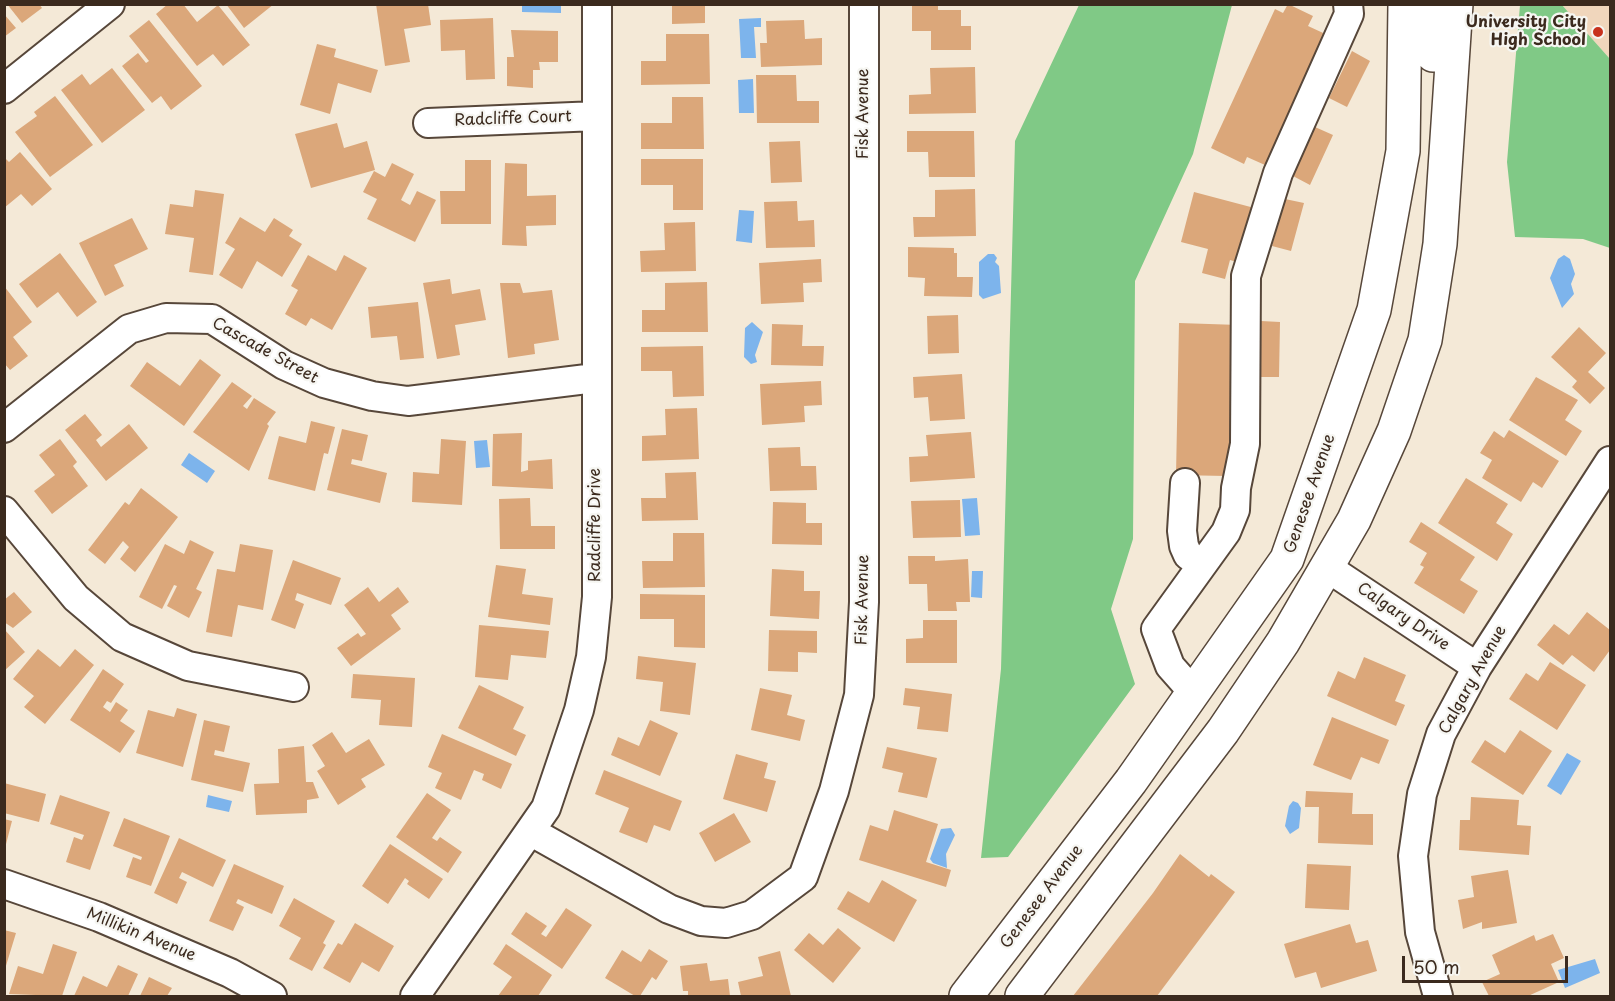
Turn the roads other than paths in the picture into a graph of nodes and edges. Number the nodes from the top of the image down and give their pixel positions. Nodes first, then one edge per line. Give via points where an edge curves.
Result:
1 (110, 4) edge
2 (597, 4) edge
3 (864, 4) edge
4 (1348, 4) edge
5 (1405, 4) edge
6 (1433, 4) edge
7 (1456, 4) edge
8 (4, 89) edge
9 (597, 116) junction
10 (428, 123) dead end
11 (1447, 168) junction
12 (595, 378) junction
13 (4, 428) edge
14 (1611, 460) edge
15 (1185, 483) dead end
16 (4, 511) edge
17 (1202, 565) junction
18 (1328, 568) junction
19 (1477, 667) junction
20 (294, 687) dead end
21 (1193, 692) junction
22 (530, 831) junction
23 (4, 884) edge
24 (272, 996) edge
25 (415, 996) edge
26 (966, 996) edge
27 (1022, 996) edge
28 (1438, 996) edge

1 - 8 street
2 - 9 street, Radcliffe Drive
3 - 22 street, Fisk Avenue via 864,602 859,695 834,790 803,877 752,915 726,923 701,921 669,909
4 - 17 street via 1349,14 1278,173 1246,276 1243,461 1235,510 1226,532
5 - 21 main road, Genesee Avenue via 1403,151 1374,310 1287,559
6 - 11 main road via 1434,131
7 - 11 main road
9 - 10 street, Radcliffe Court
9 - 12 street, Radcliffe Drive
11 - 18 main road via 1425,340 1394,431
12 - 13 street, Cascade Street via 396,400 324,383 284,365 212,319 166,318 129,329
12 - 22 street, Radcliffe Drive via 597,597 591,657 579,710 546,808
14 - 19 street, Calgary Avenue
15 - 17 street via 1184,546 1188,555
16 - 20 street via 76,598 122,637 188,666
17 - 21 street via 1156,629 1170,666
18 - 19 street, Calgary Drive
18 - 27 main road via 1223,731
19 - 28 street, Calgary Avenue via 1441,734 1422,794 1413,856 1420,932
21 - 26 main road, Genesee Avenue via 1131,781
22 - 25 street, Radcliffe Drive
23 - 24 street, Millikin Avenue via 99,917 230,973

